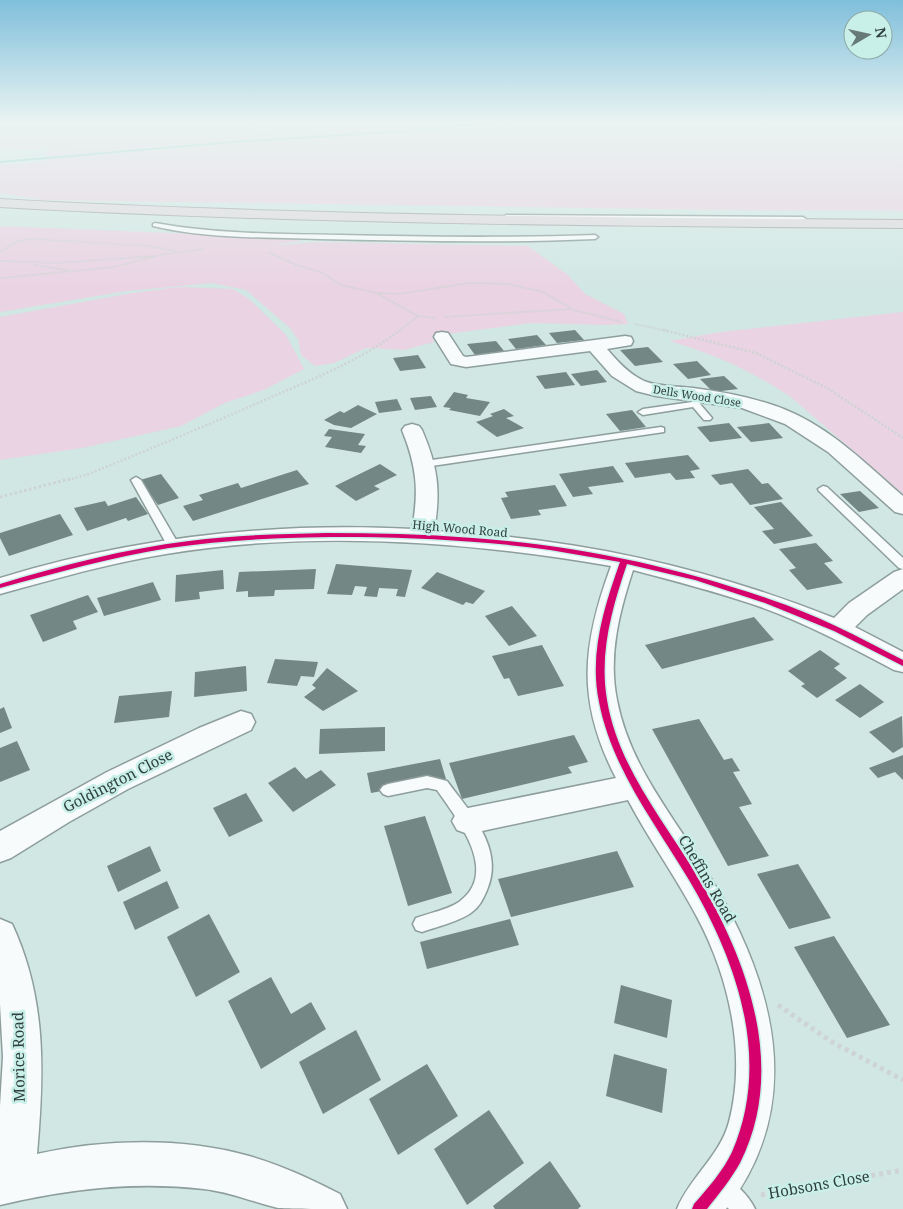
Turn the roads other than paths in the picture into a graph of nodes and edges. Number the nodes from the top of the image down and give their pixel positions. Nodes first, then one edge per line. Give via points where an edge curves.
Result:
1 (0, 203) edge
2 (0, 217) edge
3 (903, 223) edge
4 (903, 238) edge
5 (442, 337) dead end
6 (625, 341) dead end
7 (595, 345) junction
8 (699, 400) junction
9 (642, 412) dead end
10 (707, 418) dead end
11 (412, 430) dead end
12 (661, 430) dead end
13 (425, 464) junction
14 (136, 480) dead end
15 (823, 489) dead end
16 (903, 507) edge
17 (422, 536) junction
18 (173, 545) junction
19 (624, 562) junction
20 (900, 579) edge
21 (0, 586) edge
22 (838, 629) junction
23 (903, 663) edge
24 (241, 722) dead end
25 (635, 786) junction
26 (388, 790) dead end
27 (468, 821) junction
28 (0, 848) edge
29 (422, 924) dead end
30 (0, 935) edge
31 (7, 1182) edge
32 (724, 1201) edge
33 (325, 1209) edge

1 - 3 highway via 124,210 498,221
2 - 4 highway via 155,225 605,237
5 - 7 street via 457,360 466,362
6 - 7 street
7 - 8 street, Dells Wood Close via 616,369 637,385
8 - 9 lane
8 - 10 lane
8 - 16 street, Dells Wood Close via 764,408 803,426 822,438
11 - 13 street
12 - 13 lane
13 - 17 street via 428,493
14 - 18 lane
15 - 20 lane
17 - 18 street, High Wood Road via 281,536
17 - 19 street, High Wood Road via 521,545
18 - 21 street, High Wood Road via 89,561
19 - 22 street, High Wood Road via 770,602
19 - 25 street, Cheffins Road via 604,627 600,684 609,726
20 - 22 street
22 - 23 street, High Wood Road
24 - 28 street, Goldington Close via 122,776
25 - 27 street
25 - 32 street, Cheffins Road via 708,904 740,976 748,1005 753,1036 754,1099
26 - 27 lane via 435,782 448,791
27 - 29 lane via 482,851 484,877 480,890 464,908
30 - 31 street, Morice Road via 17,989 22,1041 20,1106
31 - 33 street via 96,1166 132,1163 195,1166 266,1181

